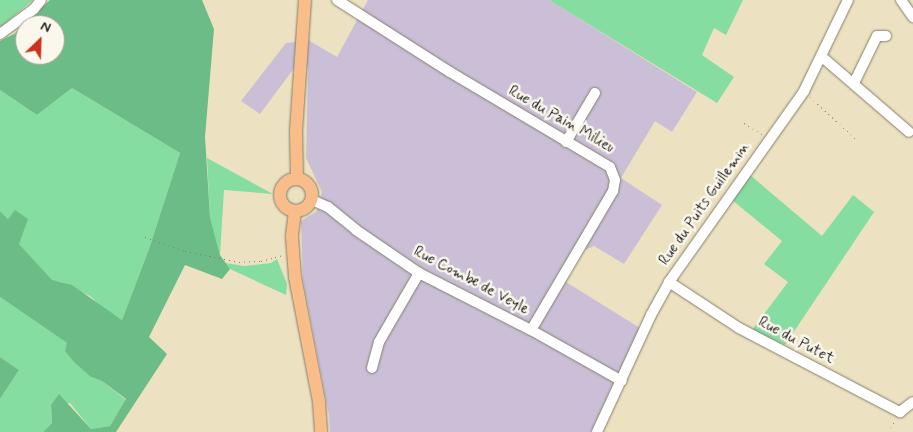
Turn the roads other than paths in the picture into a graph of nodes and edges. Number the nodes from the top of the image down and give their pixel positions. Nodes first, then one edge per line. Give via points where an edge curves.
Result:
1 (41, 0) edge
2 (304, 0) edge
3 (337, 0) edge
4 (848, 0) edge
5 (901, 0) edge
6 (913, 17) edge
7 (0, 34) edge
8 (886, 36) dead end
9 (821, 56) junction
10 (854, 83) junction
11 (595, 93) dead end
12 (909, 132) dead end
13 (566, 142) junction
14 (297, 179) junction
15 (312, 200) junction
16 (295, 211) junction
17 (419, 273) junction
18 (669, 282) junction
19 (531, 330) junction
20 (372, 368) dead end
21 (622, 381) junction
22 (913, 402) edge
23 (321, 432) edge
24 (597, 432) edge

1 - 7 street
2 - 14 main road via 296,131
3 - 13 street, Rue du Pain Milieu
4 - 9 street, Rue du Puits Guillemin
5 - 6 street
8 - 10 street via 877,36
9 - 10 street
9 - 18 street, Rue du Puits Guillemin via 804,91
10 - 12 street
11 - 13 street
13 - 19 street, Rue du Pain Milieu via 610,167 615,180 613,191
14 - 15 main road via 308,184
14 - 16 main road via 287,182 280,197 285,207
15 - 16 main road via 305,208
15 - 17 street, Rue Combe de Veyle via 328,206 356,230
16 - 23 main road via 292,255 319,402
17 - 19 street, Rue Combe de Veyle
17 - 20 street via 380,342
18 - 21 street, Rue du Puits Guillemin
18 - 22 street, Rue du Putet via 739,328 900,412
19 - 21 street, Rue Combe de Veyle
21 - 24 street, Rue du Puits Guillemin

